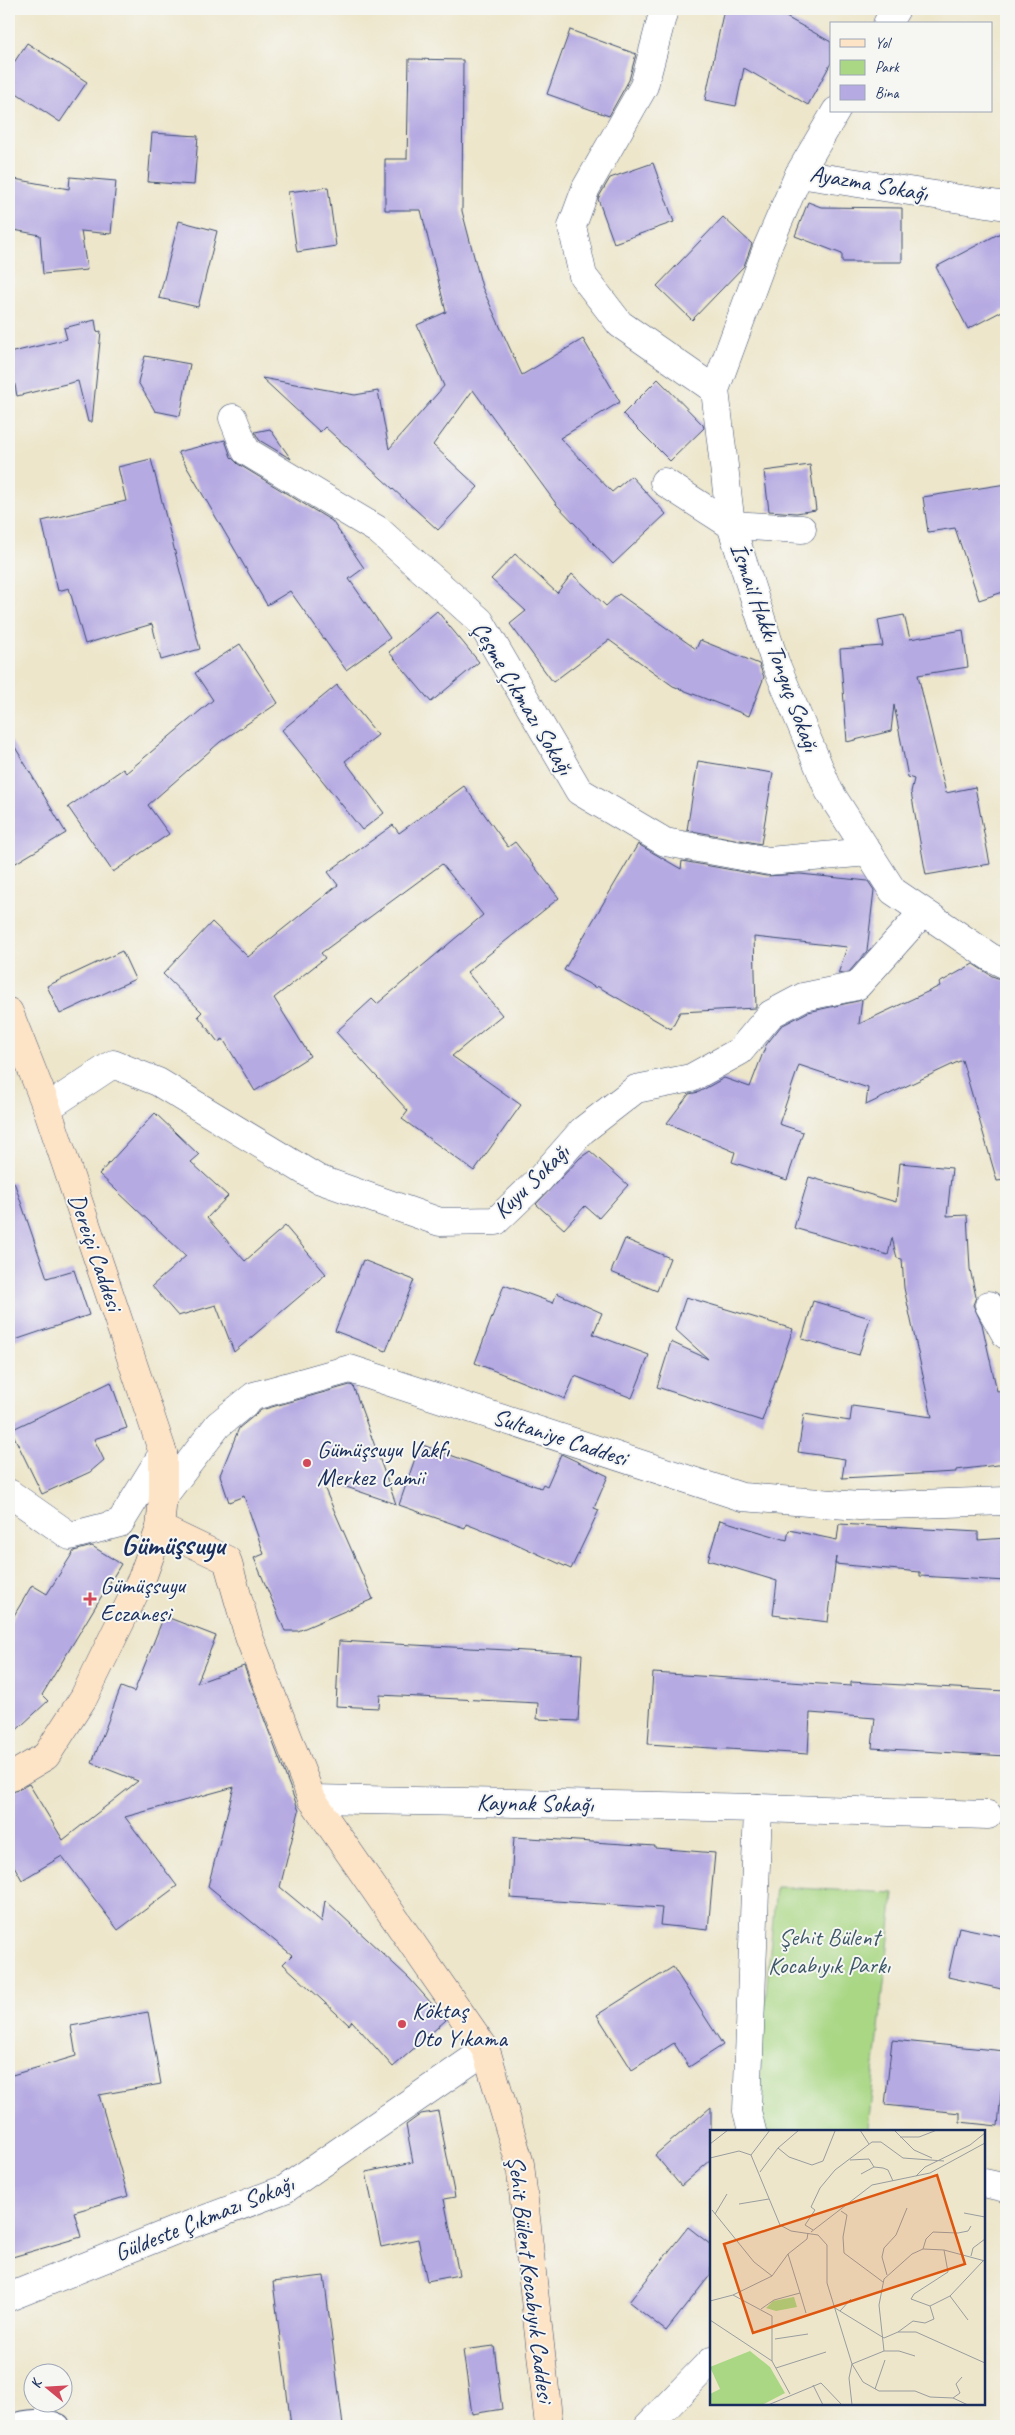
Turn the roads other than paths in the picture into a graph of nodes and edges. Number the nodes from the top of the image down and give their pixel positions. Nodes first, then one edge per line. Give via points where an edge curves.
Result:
1 (664, 9) edge
2 (896, 9) edge
3 (888, 22) edge
4 (835, 112) edge
5 (800, 174) junction
6 (1006, 206) edge
7 (715, 390) junction
8 (233, 418) dead end
9 (664, 482) dead end
10 (732, 525) junction
11 (802, 529) dead end
12 (868, 852) junction
13 (923, 912) junction
14 (1006, 965) edge
15 (9, 1012) edge
16 (47, 1108) junction
17 (989, 1306) dead end
18 (1006, 1335) edge
19 (163, 1453) junction
20 (9, 1493) edge
21 (163, 1497) junction
22 (1006, 1501) edge
23 (160, 1528) junction
24 (9, 1778) edge
25 (312, 1799) junction
26 (758, 1808) junction
27 (988, 1815) dead end
28 (486, 2050) junction
29 (752, 2130) edge
30 (985, 2183) edge
31 (1006, 2188) edge
32 (9, 2297) edge
33 (710, 2362) edge
34 (14, 2426) edge
35 (58, 2426) edge
36 (549, 2426) edge
37 (648, 2426) edge

1 - 7 street via 644,86 586,188 572,226 583,276 620,324
2 - 3 street
4 - 5 street, Ayazma Sokağı
5 - 6 street, Ayazma Sokağı
5 - 7 street, İsmail Hakkı Tonguç Sokağı via 767,248
7 - 10 street, İsmail Hakkı Tonguç Sokağı
8 - 12 street, Çeşme Çıkmazı Sokağı via 246,451 378,530 480,621 579,791 665,842 769,861
9 - 10 street
10 - 11 street
10 - 12 street, İsmail Hakkı Tonguç Sokağı via 775,662 818,766 829,792
12 - 13 street, İsmail Hakkı Tonguç Sokağı via 893,891
13 - 14 street, İsmail Hakkı Tonguç Sokağı
13 - 16 street, Kuyu Sokağı via 857,986 803,997 771,1014 740,1051 691,1078 636,1089 582,1131 540,1179 496,1221 440,1222 318,1179 158,1082 113,1064
15 - 16 street, Dereiçi Caddesi
16 - 19 street, Dereiçi Caddesi
17 - 18 street
19 - 20 street via 120,1523 70,1536
19 - 21 street, Dereiçi Caddesi
21 - 22 street, Sultaniye Caddesi via 218,1426 254,1396 350,1369 742,1497 860,1506
21 - 23 street, Dereiçi Caddesi
23 - 24 street, Dereiçi Caddesi via 142,1578 84,1697 46,1756
23 - 25 street, Şehit Bülent Kocabıyık Caddesi via 227,1560 249,1637
25 - 26 street, Kaynak Sokağı
25 - 28 street, Şehit Bülent Kocabıyık Caddesi
26 - 27 street, Kaynak Sokağı
26 - 29 street via 747,2112
28 - 32 street, Güldeste Çıkmazı Sokağı via 285,2190
28 - 36 street, Şehit Bülent Kocabıyık Caddesi via 520,2164
30 - 31 street
33 - 37 street
34 - 35 lane via 22,2422

